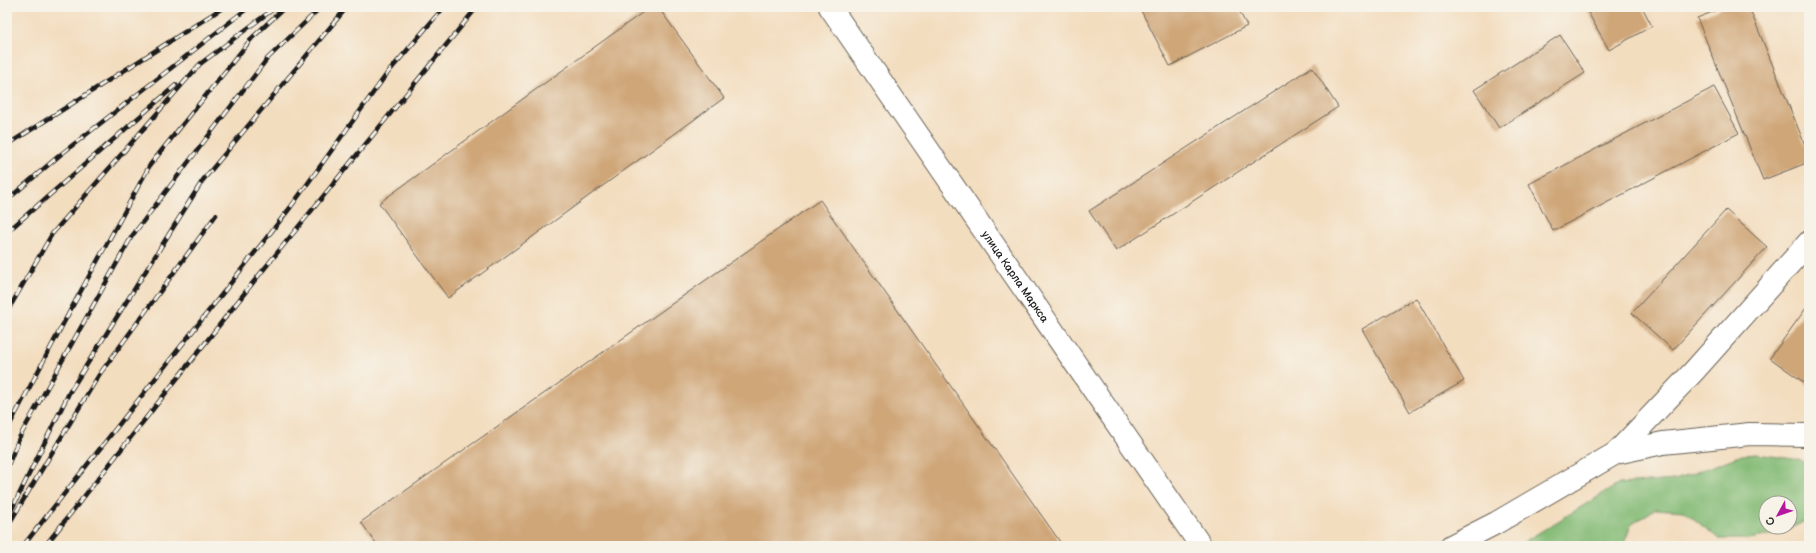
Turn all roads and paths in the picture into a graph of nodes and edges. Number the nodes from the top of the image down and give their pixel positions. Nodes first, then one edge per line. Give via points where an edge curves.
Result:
1 (830, 7) edge
2 (1809, 242) edge
3 (1809, 435) edge
4 (1616, 453) junction
5 (1201, 546) edge
6 (1451, 546) edge

1 - 5 street, улица Карла Маркса
2 - 4 street via 1694,371
3 - 4 street via 1750,434 1663,443
4 - 6 street via 1496,523

